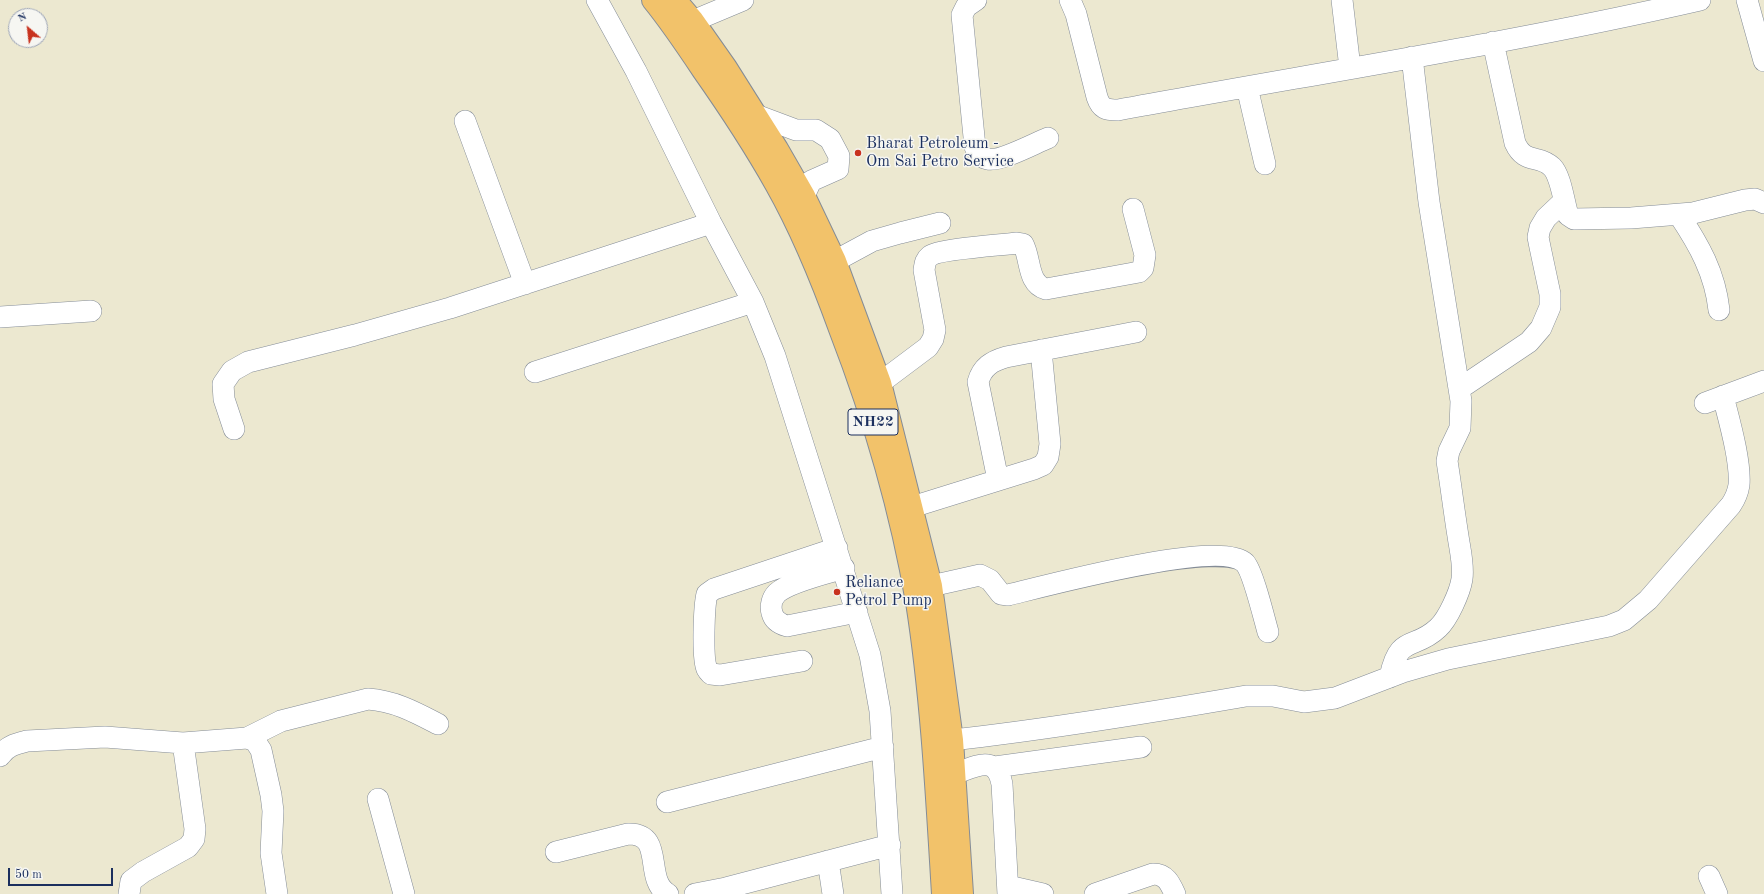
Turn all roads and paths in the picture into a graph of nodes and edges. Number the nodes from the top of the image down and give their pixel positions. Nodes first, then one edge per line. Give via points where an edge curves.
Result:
1 (597, 0) edge
2 (652, 0) edge
3 (675, 0) edge
4 (744, 0) edge
5 (976, 0) edge
6 (1070, 0) edge
7 (1342, 0) edge
8 (1700, 0) edge
9 (1747, 0) edge
10 (693, 21) junction
11 (1493, 42) junction
12 (1412, 57) junction
13 (1764, 61) edge
14 (1350, 68) junction
15 (1246, 87) junction
16 (756, 115) junction
17 (466, 121) dead end
18 (1048, 138) dead end
19 (1265, 164) dead end
20 (804, 196) junction
21 (1564, 201) junction
22 (1764, 203) edge
23 (1134, 209) dead end
24 (1679, 215) junction
25 (711, 223) junction
26 (940, 223) dead end
27 (835, 261) junction
28 (525, 284) junction
29 (753, 302) junction
30 (1718, 310) dead end
31 (91, 311) dead end
32 (0, 317) edge
33 (1136, 332) dead end
34 (1041, 350) junction
35 (535, 372) dead end
36 (1764, 381) edge
37 (880, 383) junction
38 (1458, 389) junction
39 (234, 429) dead end
40 (998, 480) junction
41 (912, 507) junction
42 (837, 548) junction
43 (844, 568) junction
44 (931, 586) junction
45 (857, 612) junction
46 (1268, 632) dead end
47 (802, 661) dead end
48 (1390, 677) junction
49 (438, 724) dead end
50 (247, 738) junction
51 (952, 740) junction
52 (184, 743) junction
53 (883, 747) junction
54 (1141, 747) dead end
55 (0, 756) edge
56 (995, 766) junction
57 (954, 774) junction
58 (378, 799) dead end
59 (667, 802) dead end
60 (890, 845) junction
61 (556, 852) dead end
62 (828, 861) junction
63 (1008, 890) edge
64 (727, 891) edge
65 (128, 894) edge
66 (277, 894) edge
67 (404, 894) edge
68 (668, 894) edge
69 (695, 894) edge
70 (833, 894) edge
71 (892, 894) edge
72 (943, 894) edge
73 (962, 894) edge
74 (1043, 894) edge
75 (1094, 894) edge
76 (1175, 894) edge

1 - 25 street via 636,71
2 - 72 highway, NH22 via 721,96 776,184 819,272 866,400 898,510 916,600 932,734
3 - 10 highway, NH22
4 - 10 street
5 - 18 street via 966,7 962,15 975,146 980,155 988,159 997,159
6 - 15 street via 1100,106 1107,110
7 - 14 street
8 - 11 street via 1618,19
9 - 13 street
10 - 16 highway, NH22
11 - 12 street
11 - 21 street via 1519,152 1552,167
12 - 14 street
12 - 38 street via 1429,202
14 - 15 street
15 - 19 street
16 - 20 highway, NH22
16 - 20 street via 796,130 816,130 830,139 839,156 838,169 811,181
17 - 28 street
20 - 27 highway, NH22
21 - 24 street via 1568,215 1582,220
21 - 38 street via 1546,218 1538,237 1550,300 1550,307 1541,328 1529,342
22 - 24 street via 1754,199 1745,200
23 - 37 street via 1145,255 1144,268 1140,272 1046,289 1038,287 1035,283 1024,244 969,248 931,255 925,261 924,270 935,330 933,339 928,348
24 - 30 street via 1696,240 1709,268 1716,290
25 - 28 street
25 - 29 street
26 - 27 street via 872,241
27 - 37 highway, NH22
28 - 39 street via 355,335 248,362 232,371 223,384 224,399
29 - 35 street
29 - 42 street via 775,356
31 - 32 street
33 - 34 street
34 - 40 street via 1050,444 1048,458 1043,465
34 - 40 street via 996,360 980,374 979,392
36 - 48 street via 1714,399 1739,471 1736,496 1726,511 1636,611 1624,620 1609,626 1448,659
37 - 41 highway, NH22
38 - 48 street via 1461,401 1460,428 1447,461 1462,567 1461,583 1438,629 1402,648 1393,663
40 - 41 street
41 - 44 highway, NH22
42 - 43 street
42 - 47 street via 714,589 707,594 705,660 706,669 711,674 720,675
43 - 45 street
43 - 45 street via 785,587 776,594 771,604 772,613 775,620 787,626
44 - 46 street via 980,575 990,580 1001,594 1008,595 1123,568 1169,560 1226,556 1238,559 1245,564 1250,573
44 - 51 highway, NH22
45 - 53 street via 877,688
48 - 51 street via 1335,698 1318,701 1246,696 1130,716
49 - 50 street via 394,703 368,699 281,721
50 - 52 street
50 - 66 street via 255,742 261,750 271,795 271,853
51 - 57 highway, NH22
52 - 55 street via 105,737 27,741 5,749
52 - 65 street via 194,839 188,847 131,880
53 - 59 street
53 - 60 street
54 - 56 street
56 - 57 street via 985,764
56 - 63 street via 1000,773 1002,784
57 - 73 highway, NH22
58 - 67 street
60 - 62 street
60 - 71 street
61 - 68 street via 628,834 644,836 649,844 659,884
62 - 64 street
62 - 70 street
63 - 74 street
64 - 69 street
75 - 76 street via 1153,874 1166,877

